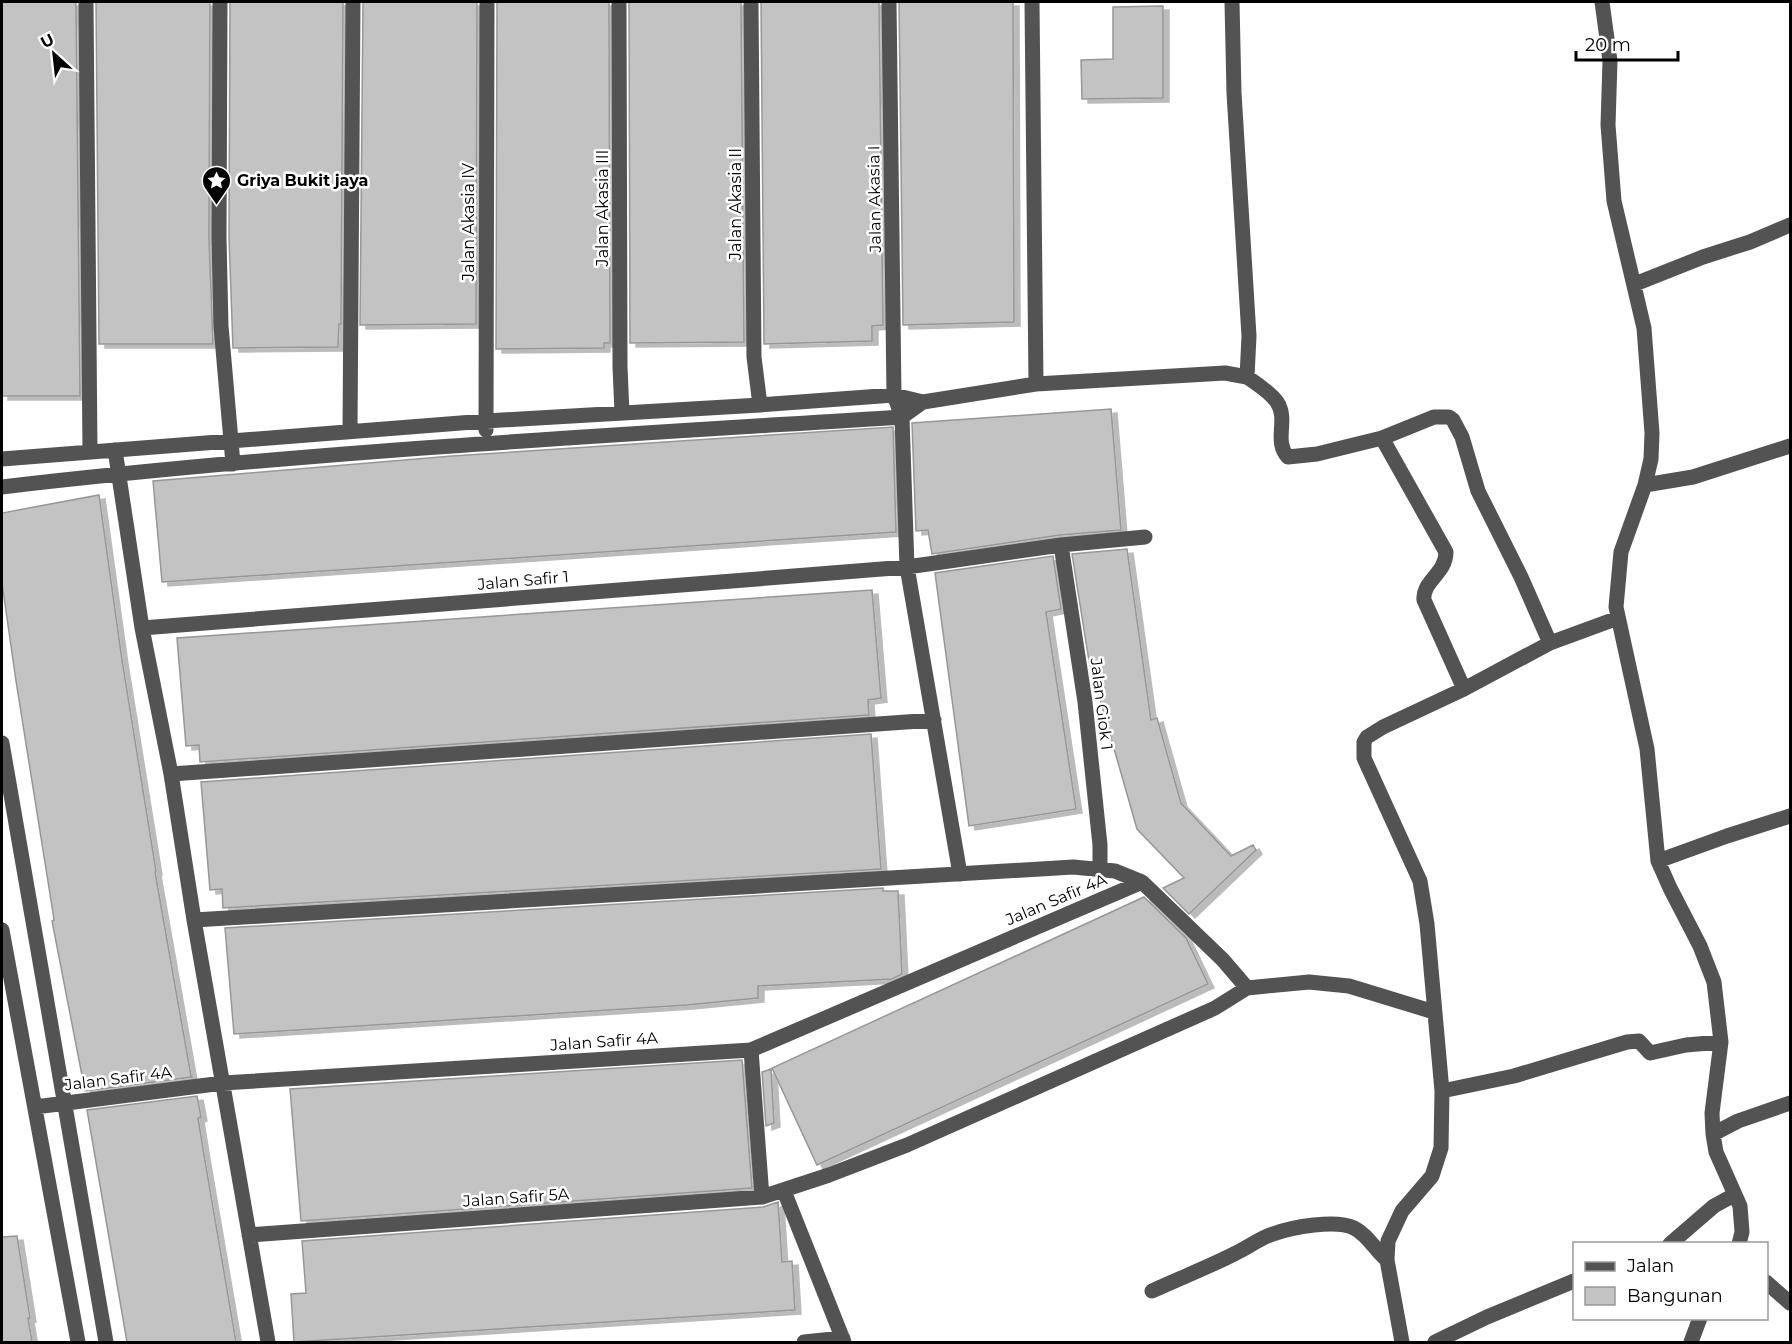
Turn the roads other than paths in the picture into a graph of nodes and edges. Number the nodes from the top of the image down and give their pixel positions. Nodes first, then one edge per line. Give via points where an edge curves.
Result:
1 (86, 2) edge
2 (220, 2) edge
3 (353, 2) edge
4 (487, 2) edge
5 (619, 2) edge
6 (752, 2) edge
7 (889, 2) edge
8 (1032, 2) edge
9 (1232, 2) edge
10 (1602, 2) edge
11 (1791, 225) edge
12 (1635, 284) junction
13 (1247, 377) junction
14 (1035, 384) junction
15 (894, 395) junction
16 (923, 402) junction
17 (760, 405) junction
18 (622, 414) junction
19 (902, 417) junction
20 (486, 421) junction
21 (350, 431) junction
22 (1382, 438) junction
23 (231, 439) junction
24 (486, 443) junction
25 (1791, 446) edge
26 (115, 450) junction
27 (90, 451) junction
28 (2, 459) edge
29 (233, 464) junction
30 (119, 473) junction
31 (1645, 485) junction
32 (2, 487) edge
33 (1145, 537) dead end
34 (1061, 545) junction
35 (907, 567) junction
36 (1618, 618) junction
37 (142, 628) junction
38 (1550, 643) junction
39 (1464, 689) junction
40 (934, 720) junction
41 (2, 743) edge
42 (171, 774) junction
43 (1791, 816) edge
44 (1658, 861) junction
45 (1100, 869) junction
46 (960, 874) junction
47 (1142, 882) junction
48 (194, 920) junction
49 (2, 930) edge
50 (1248, 988) junction
51 (1434, 1012) junction
52 (1721, 1042) junction
53 (751, 1050) junction
54 (223, 1083) junction
55 (1442, 1091) junction
56 (63, 1103) junction
57 (1791, 1103) edge
58 (35, 1107) junction
59 (1713, 1134) junction
60 (784, 1191) junction
61 (1734, 1195) junction
62 (762, 1197) junction
63 (249, 1235) junction
64 (1672, 1242) edge
65 (1740, 1242) edge
66 (1387, 1260) junction
67 (1573, 1282) edge
68 (1768, 1282) edge
69 (1152, 1291) dead end
70 (1791, 1303) edge
71 (1699, 1320) edge
72 (843, 1340) edge
73 (78, 1342) edge
74 (106, 1342) edge
75 (268, 1342) edge
76 (804, 1342) edge
77 (1402, 1342) edge
78 (1435, 1342) edge
79 (1691, 1342) edge

1 - 27 street
2 - 23 street via 221,326
3 - 21 street
4 - 20 street, Jalan Akasia IV
5 - 18 street, Jalan Akasia III
6 - 17 street, Jalan Akasia II via 754,357
7 - 15 street, Jalan Akasia I
8 - 14 street
9 - 13 street via 1248,313
10 - 12 street via 1610,61 1608,125 1614,201
11 - 12 street
12 - 31 street via 1644,328 1651,408 1651,459
13 - 14 street via 1225,373
13 - 22 street via 1277,402 1283,420 1282,452 1288,457
14 - 16 street
15 - 16 street
15 - 17 street
15 - 19 street, Jalan Akasia I
16 - 19 street
17 - 18 street
18 - 20 street
19 - 24 street
19 - 35 street, Jalan Akasia I
20 - 21 street
20 - 24 street, Jalan Akasia IV
21 - 23 street
22 - 38 street via 1434,417 1453,420 1478,491
22 - 39 street via 1446,552 1443,568 1424,593
23 - 26 street
23 - 29 street
24 - 29 street
25 - 31 street via 1693,477
26 - 27 street
26 - 30 street
27 - 28 street
29 - 30 street
30 - 32 street
30 - 37 street
31 - 36 street via 1621,552
33 - 34 street
34 - 35 street
34 - 45 street, Jalan Giok 1 via 1085,702
35 - 37 street, Jalan Safir 1
35 - 40 street, Jalan Akasia I
36 - 38 street
36 - 44 street via 1647,749
37 - 42 street
38 - 39 street
39 - 51 street via 1383,727 1364,742 1364,758 1420,881
40 - 42 street
40 - 46 street, Jalan Akasia I
41 - 56 street
42 - 48 street
43 - 44 street
44 - 52 street via 1709,966
45 - 46 street
45 - 47 street
46 - 48 street
47 - 50 street
47 - 53 street, Jalan Safir 4A
48 - 54 street
49 - 58 street
50 - 51 street via 1309,982 1349,986
50 - 60 street, Jalan Safir 5A via 1215,1008 907,1144
51 - 55 street
52 - 55 street via 1650,1053 1639,1041 1627,1042 1514,1076
52 - 59 street
53 - 54 street, Jalan Safir 4A
53 - 62 street
54 - 56 street, Jalan Safir 4A
54 - 63 street
55 - 66 street via 1441,1148 1432,1176 1393,1226
56 - 58 street, Jalan Safir 4A
56 - 74 street
57 - 59 street via 1738,1120
58 - 73 street
59 - 61 street via 1716,1152
60 - 62 street, Jalan Safir 5A
60 - 72 street
61 - 64 street via 1714,1206
61 - 65 street via 1742,1219
62 - 63 street, Jalan Safir 5A
63 - 75 street
66 - 69 street via 1353,1227 1330,1224 1292,1228 1271,1234
66 - 77 street
67 - 78 street
68 - 70 street
71 - 79 street
72 - 76 street

